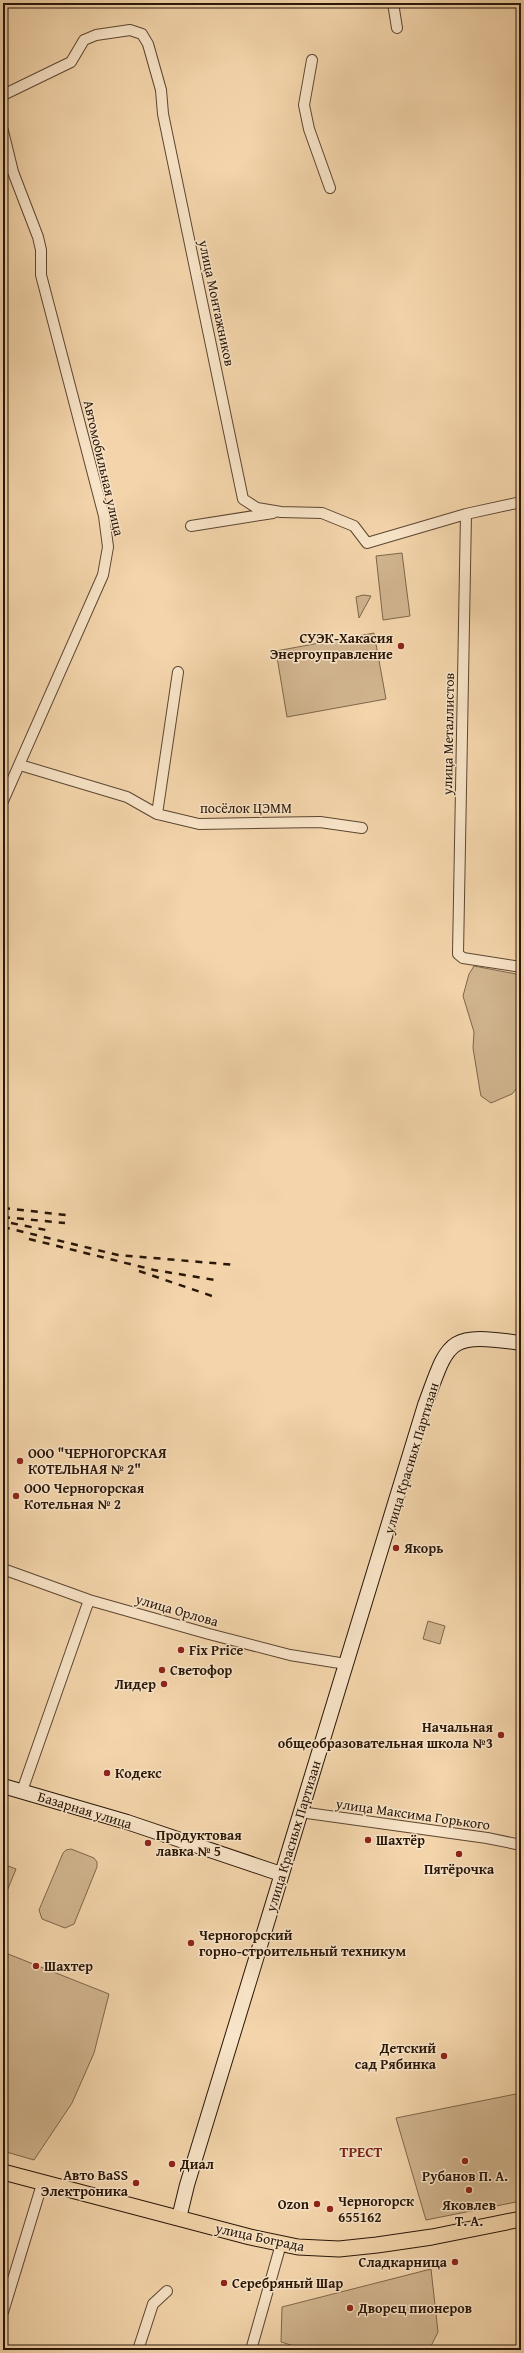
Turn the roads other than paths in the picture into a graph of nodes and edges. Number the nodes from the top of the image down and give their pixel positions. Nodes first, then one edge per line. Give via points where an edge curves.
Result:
1 (393, 3) edge
2 (397, 28) dead end
3 (312, 60) dead end
4 (3, 95) edge
5 (3, 130) edge
6 (330, 188) dead end
7 (521, 502) edge
8 (281, 512) junction
9 (466, 514) junction
10 (191, 526) dead end
11 (178, 672) dead end
12 (20, 765) junction
13 (3, 801) edge
14 (157, 814) junction
15 (362, 828) dead end
16 (521, 967) edge
17 (521, 1343) edge
18 (3, 1569) edge
19 (89, 1600) junction
20 (346, 1664) junction
21 (3, 1786) edge
22 (22, 1791) junction
23 (300, 1812) junction
24 (521, 1846) edge
25 (281, 1874) junction
26 (3, 2172) edge
27 (43, 2182) junction
28 (179, 2218) junction
29 (521, 2219) edge
30 (281, 2244) junction
31 (167, 2291) dead end
32 (3, 2312) edge
33 (138, 2350) edge
34 (251, 2350) edge

1 - 2 street
3 - 6 street via 304,105 309,129
4 - 8 street, улица Монтажников via 71,62 84,40 96,35 130,30 142,34 148,44 161,90 163,114 243,499 257,508
5 - 12 street, Автомобильная улица via 14,172 38,237 41,275 104,516 108,546 103,576
7 - 9 street
8 - 9 street via 322,513 354,526 367,543
8 - 10 street
9 - 16 street, улица Металлистов via 458,954 462,958
11 - 14 street
12 - 13 street, Автомобильная улица
12 - 14 street, посёлок ЦЭММ via 127,797
14 - 15 street, посёлок ЦЭММ via 199,824 320,822
17 - 20 main road, улица Красных Партизан via 476,1338 456,1343 445,1354 426,1405
18 - 19 street, улица Орлова
19 - 20 street, улица Орлова via 290,1655
19 - 22 street
20 - 23 main road, улица Красных Партизан
21 - 22 main road, Базарная улица
22 - 25 main road, Базарная улица via 127,1822
23 - 24 street, улица Максима Горького via 479,1837
23 - 25 main road, улица Красных Партизан
25 - 28 main road, улица Красных Партизан
26 - 27 main road, улица Бограда
27 - 28 main road, улица Бограда
27 - 32 street
28 - 30 main road, улица Бограда
29 - 30 main road, улица Бограда via 432,2237 339,2249
30 - 34 street
31 - 33 street via 153,2304

